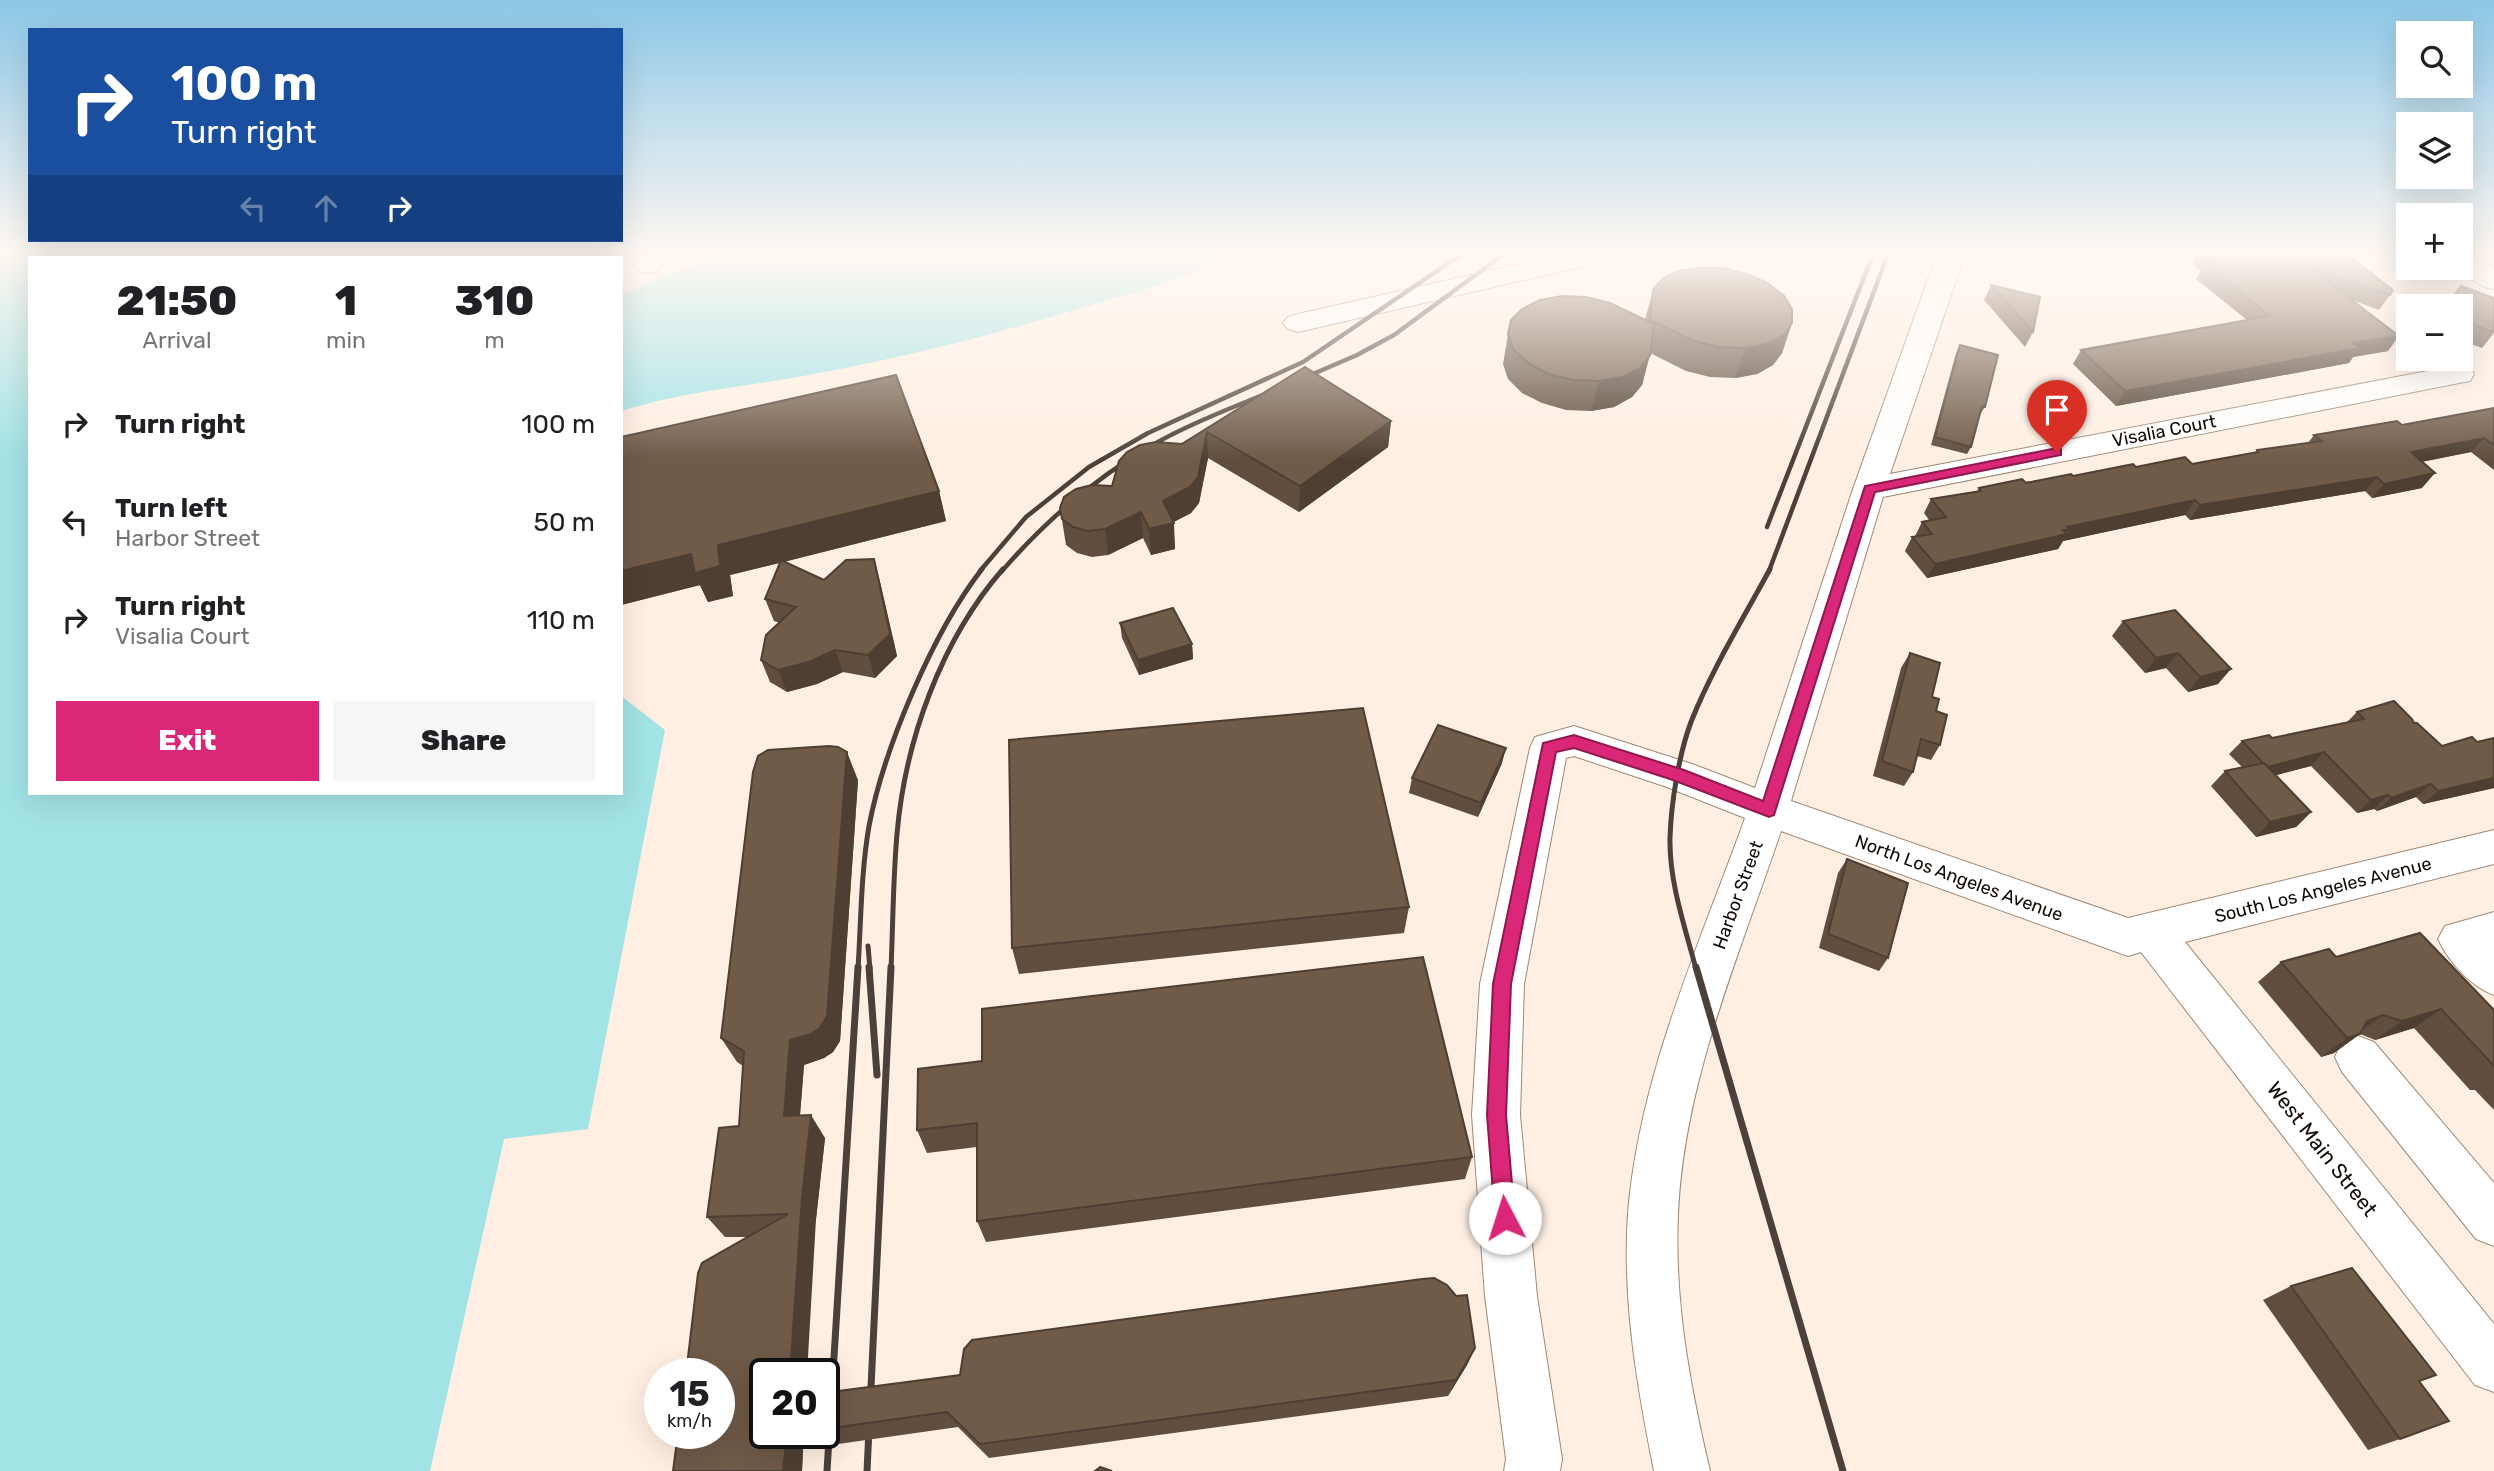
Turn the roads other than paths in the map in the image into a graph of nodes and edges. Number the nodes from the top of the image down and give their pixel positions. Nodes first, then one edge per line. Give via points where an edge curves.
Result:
1 (1927, 323) edge
2 (2459, 373) dead end
3 (1869, 489) junction
4 (1769, 810) junction
5 (2494, 847) edge
6 (2494, 931) edge
7 (2151, 932) junction
8 (2494, 975) edge
9 (2358, 1057) edge
10 (2487, 1203) edge
11 (2494, 1366) edge
12 (1532, 1471) edge
13 (1682, 1471) edge

1 - 3 street, Harbor Street
2 - 3 street, Visalia Court
3 - 4 street, Harbor Street
4 - 7 street, North Los Angeles Avenue via 2128,937
4 - 12 street, North Los Angeles Avenue via 1574,741 1549,748 1502,984 1496,1115
4 - 13 street, Harbor Street via 1703,994 1673,1098 1657,1176 1654,1326
5 - 7 street, South Los Angeles Avenue
6 - 8 street via 2460,939
7 - 11 street, West Main Street
9 - 10 street

